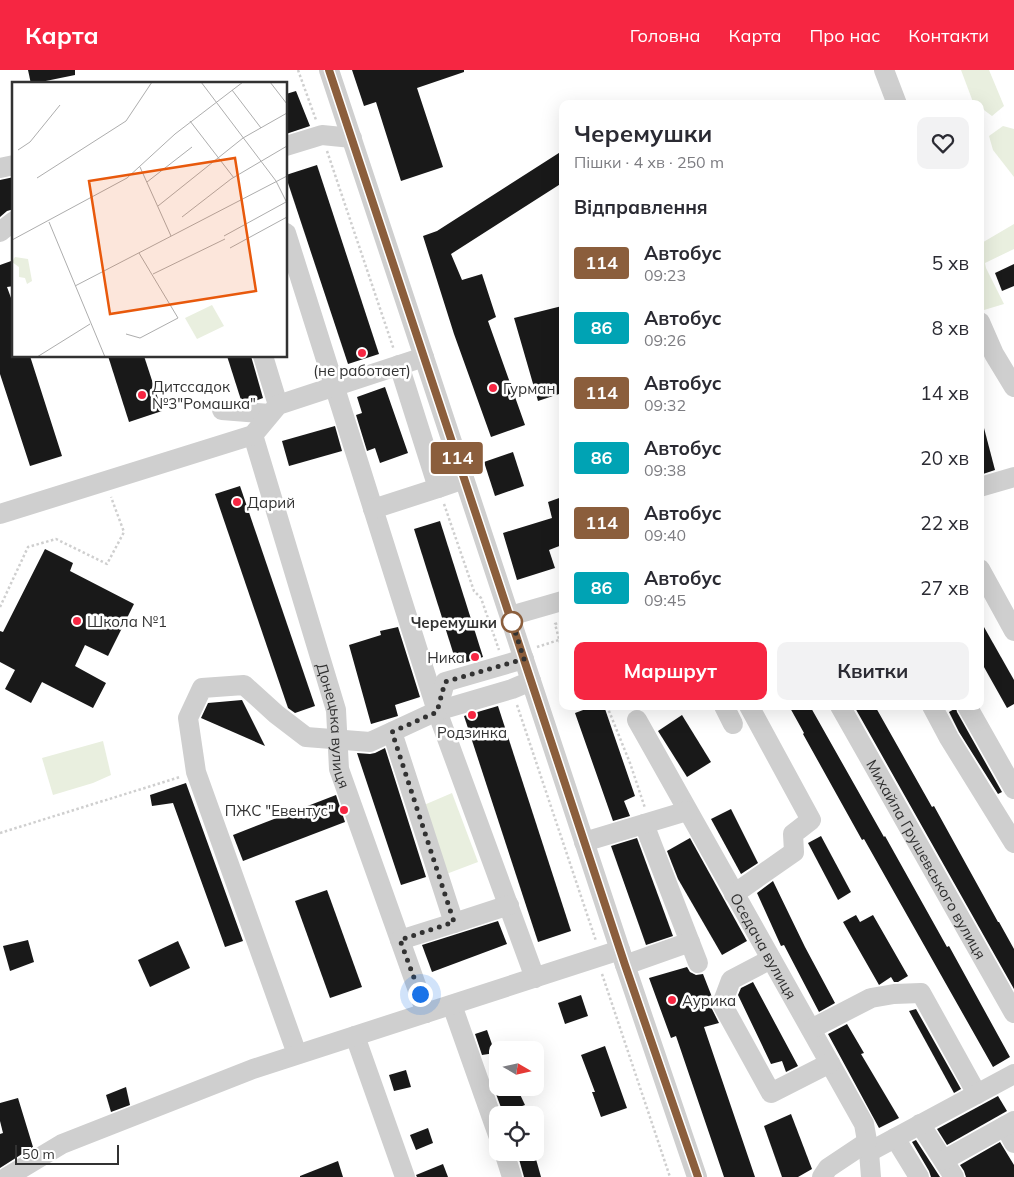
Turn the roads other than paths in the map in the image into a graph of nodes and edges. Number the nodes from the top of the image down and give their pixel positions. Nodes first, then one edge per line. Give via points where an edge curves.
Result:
1 (329, 70) edge
2 (884, 70) edge
3 (895, 100) edge
4 (352, 138) junction
5 (288, 145) edge
6 (12, 223) edge
7 (0, 232) edge
8 (288, 239) edge
9 (984, 331) edge
10 (424, 357) junction
11 (264, 358) edge
12 (399, 366) junction
13 (335, 386) junction
14 (1014, 387) edge
15 (222, 410) dead end
16 (274, 410) junction
17 (253, 435) junction
18 (1014, 476) edge
19 (464, 478) junction
20 (984, 486) edge
21 (438, 488) junction
22 (373, 509) junction
23 (0, 514) edge
24 (984, 576) edge
25 (559, 602) edge
26 (510, 616) junction
27 (1014, 631) edge
28 (524, 659) junction
29 (532, 681) junction
30 (751, 710) edge
31 (842, 710) edge
32 (934, 710) edge
33 (969, 710) edge
34 (437, 712) junction
35 (637, 720) dead end
36 (392, 732) junction
37 (338, 740) junction
38 (1014, 789) edge
39 (687, 811) junction
40 (647, 823) junction
41 (584, 842) junction
42 (1014, 843) edge
43 (734, 894) junction
44 (509, 905) junction
45 (454, 922) junction
46 (400, 940) junction
47 (690, 942) junction
48 (611, 957) junction
49 (771, 959) junction
50 (698, 963) dead end
51 (536, 978) junction
52 (452, 1005) junction
53 (426, 1013) junction
54 (1014, 1013) edge
55 (810, 1029) junction
56 (355, 1036) junction
57 (297, 1054) junction
58 (830, 1063) junction
59 (1014, 1074) edge
60 (977, 1094) junction
61 (489, 1110) edge
62 (920, 1124) junction
63 (1011, 1130) edge
64 (896, 1138) junction
65 (868, 1147) junction
66 (944, 1160) junction
67 (507, 1161) edge
68 (827, 1174) edge
69 (7, 1177) edge
70 (405, 1177) edge
71 (512, 1177) edge
72 (698, 1177) edge
73 (871, 1177) edge
74 (919, 1177) edge
75 (954, 1177) edge

1 - 4 street
2 - 3 street
4 - 5 street via 322,135
4 - 10 street
6 - 7 street
8 - 13 street
9 - 14 street
10 - 12 street
10 - 19 street
11 - 16 street
12 - 13 street
12 - 21 street
13 - 16 street
13 - 22 street
15 - 16 street
16 - 17 street
17 - 23 street
17 - 37 street, Донецька вулиця via 336,710
18 - 20 street
19 - 21 street
19 - 26 street
21 - 22 street
22 - 34 street
24 - 27 street
25 - 26 street
26 - 28 street
28 - 29 street
28 - 34 street via 445,682
29 - 34 street
29 - 41 street
30 - 43 street via 811,820 793,834 794,852
31 - 54 street, Михайла Грушевського вулиця
32 - 42 street
33 - 38 street
34 - 36 street
34 - 44 street
35 - 39 street, Оседача вулиця
36 - 37 street via 370,742
36 - 45 street
37 - 46 street, Донецька вулиця via 339,769
37 - 57 street via 306,737 244,685 202,688 188,718 196,772
39 - 40 street
39 - 43 street, Оседача вулиця
40 - 41 street
40 - 47 street
41 - 48 street
43 - 49 street, Оседача вулиця
44 - 45 street
44 - 51 street
45 - 46 street
46 - 53 street, Донецька вулиця
47 - 48 street
47 - 50 street
48 - 51 street
48 - 72 street
49 - 55 street, Оседача вулиця
49 - 58 street via 731,980 722,1004 771,1093
51 - 52 street
52 - 53 street
52 - 61 street
53 - 56 street
55 - 58 street, Оседача вулиця
55 - 60 street via 871,998 921,993
56 - 57 street
56 - 70 street
57 - 69 street via 62,1144
58 - 65 street, Оседача вулиця via 864,1124
59 - 60 street
60 - 62 street
62 - 64 street
62 - 66 street
63 - 66 street
64 - 65 street
64 - 74 street
65 - 68 street
65 - 73 street, Оседача вулиця
66 - 75 street
67 - 71 street

